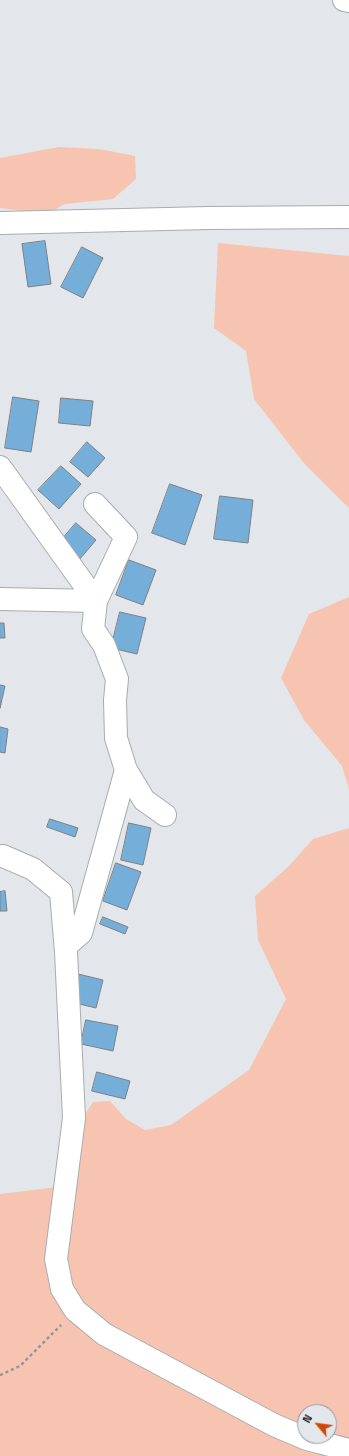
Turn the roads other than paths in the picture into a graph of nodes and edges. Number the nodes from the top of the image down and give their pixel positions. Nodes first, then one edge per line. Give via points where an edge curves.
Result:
1 (344, 0) edge
2 (349, 1) edge
3 (349, 217) edge
4 (0, 222) edge
5 (0, 467) edge
6 (94, 504) dead end
7 (0, 599) edge
8 (96, 601) junction
9 (126, 770) junction
10 (166, 815) dead end
11 (0, 856) edge
12 (66, 946) junction
13 (349, 1450) edge

1 - 2 street
3 - 4 street
5 - 8 street
6 - 8 street via 126,537
7 - 8 street
8 - 9 street via 93,629 104,645 117,679 116,738
9 - 10 street via 144,800
9 - 12 street via 81,932
11 - 12 street via 33,869 61,892
12 - 13 street via 74,1118 56,1259 62,1290 75,1310 104,1334 274,1425 307,1439

